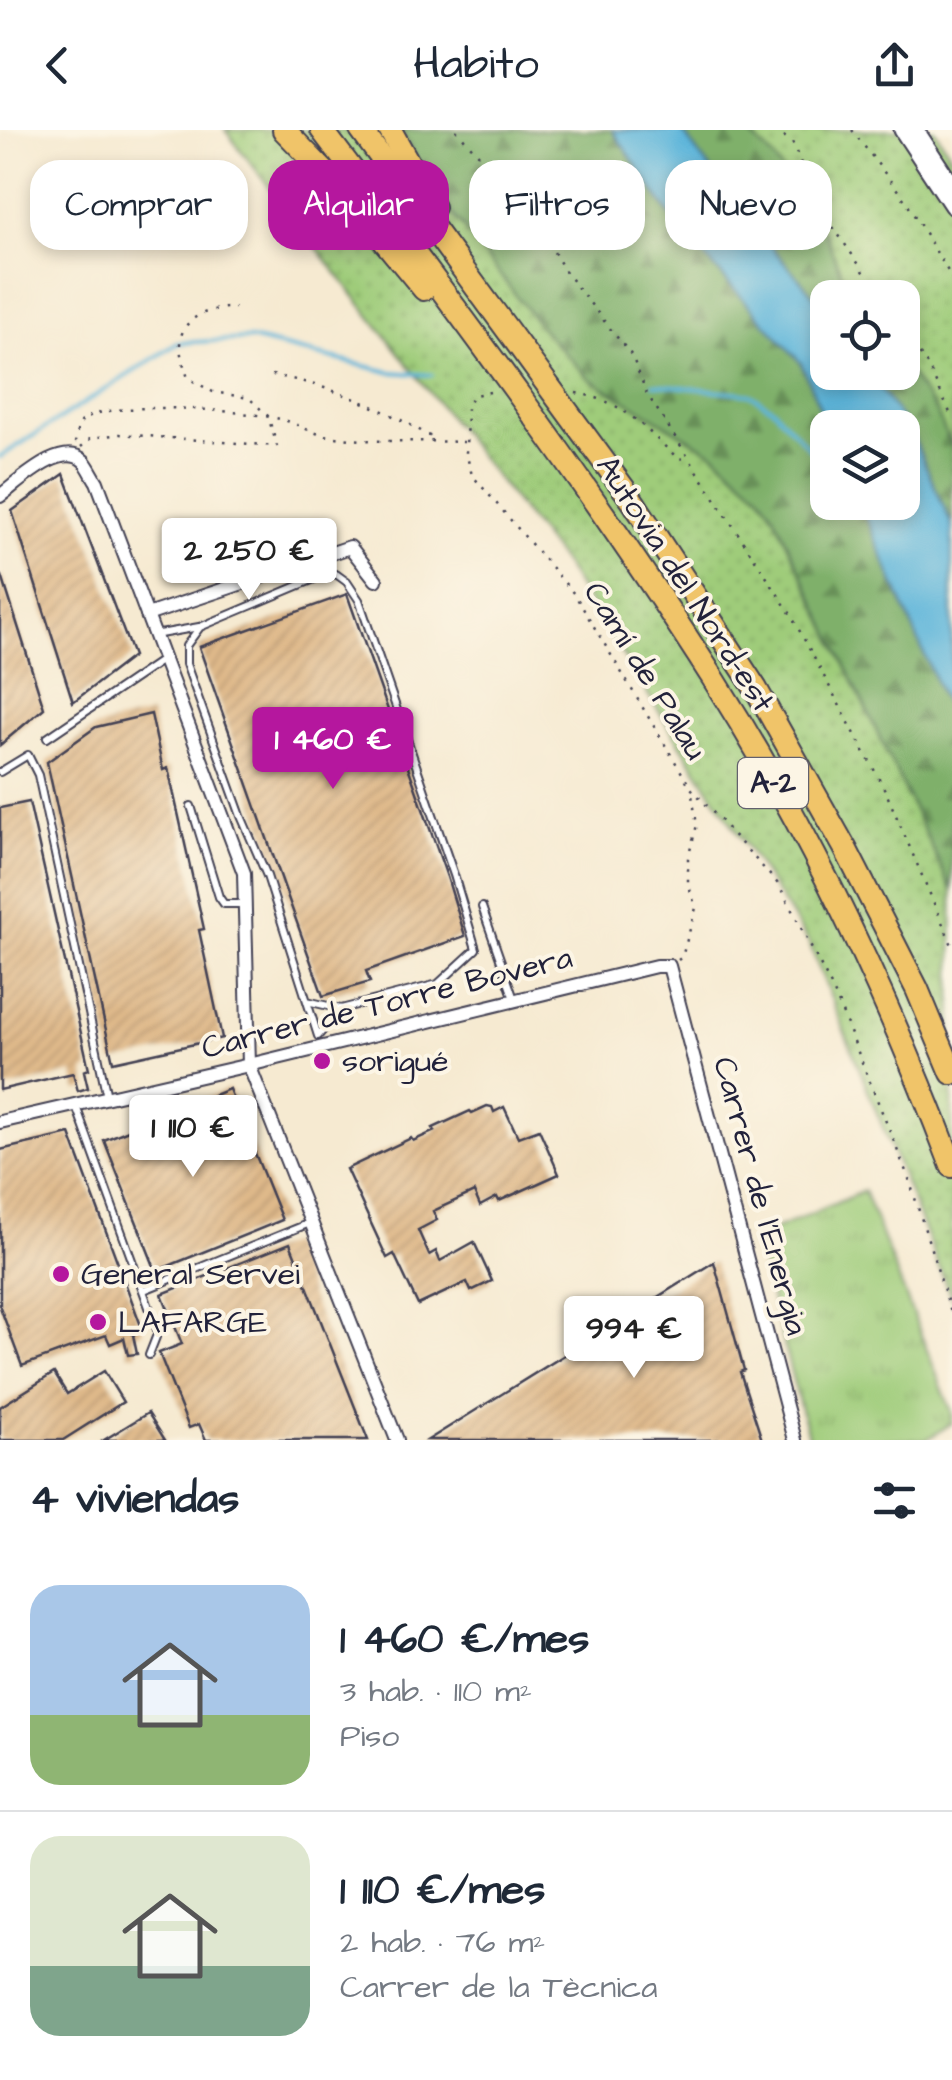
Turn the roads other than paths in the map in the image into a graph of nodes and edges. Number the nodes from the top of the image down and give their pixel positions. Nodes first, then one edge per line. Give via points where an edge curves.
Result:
1 (284, 130) edge
2 (322, 130) edge
3 (361, 130) edge
4 (390, 130) edge
5 (902, 130) edge
6 (916, 130) edge
7 (952, 185) edge
8 (952, 206) edge
9 (484, 297) junction
10 (543, 428) junction
11 (0, 496) edge
12 (376, 580) dead end
13 (147, 615) junction
14 (200, 627) junction
15 (154, 635) junction
16 (164, 659) junction
17 (47, 738) dead end
18 (0, 772) edge
19 (190, 806) dead end
20 (244, 904) junction
21 (482, 907) dead end
22 (669, 966) joint
23 (515, 1000) junction
24 (307, 1002) junction
25 (341, 1009) junction
26 (320, 1042) junction
27 (249, 1066) junction
28 (952, 1073) edge
29 (108, 1098) junction
30 (76, 1105) junction
31 (0, 1122) edge
32 (952, 1166) edge
33 (311, 1223) junction
34 (144, 1290) junction
35 (149, 1355) dead end
36 (397, 1440) edge
37 (795, 1440) edge

1 - 10 highway
2 - 10 highway, Autovia del Nord-est / A-2
3 - 9 highway, Autovia del Nord-est / A-2
4 - 9 highway
5 - 8 street
6 - 7 street
9 - 28 highway, Autovia del Nord-est / A-2 via 632,500 756,689 845,848
10 - 32 highway, Autovia del Nord-est / A-2 via 714,680 803,834 869,966
11 - 13 street via 55,457 72,454 85,462
12 - 13 street via 350,547
13 - 15 street
14 - 15 lane
14 - 24 lane via 186,646 186,664
14 - 25 lane via 324,576 336,574 360,600 476,949 438,984
15 - 16 street
16 - 17 lane
16 - 20 street via 244,873
18 - 29 lane via 28,755 38,775
19 - 20 lane via 218,897 224,904
20 - 27 street
21 - 23 lane
22 - 23 street, Carrer de Torre Bovera
22 - 37 street, Carrer de l'Energia
23 - 26 street, Carrer de Torre Bovera
24 - 25 lane
24 - 26 lane
25 - 26 lane
26 - 27 street, Carrer de Torre Bovera
27 - 29 street, Carrer de Torre Bovera
27 - 33 street
29 - 30 street, Carrer de Torre Bovera
30 - 31 street, Carrer de Torre Bovera
30 - 34 lane
33 - 34 lane
33 - 36 street
34 - 35 lane via 158,1332

